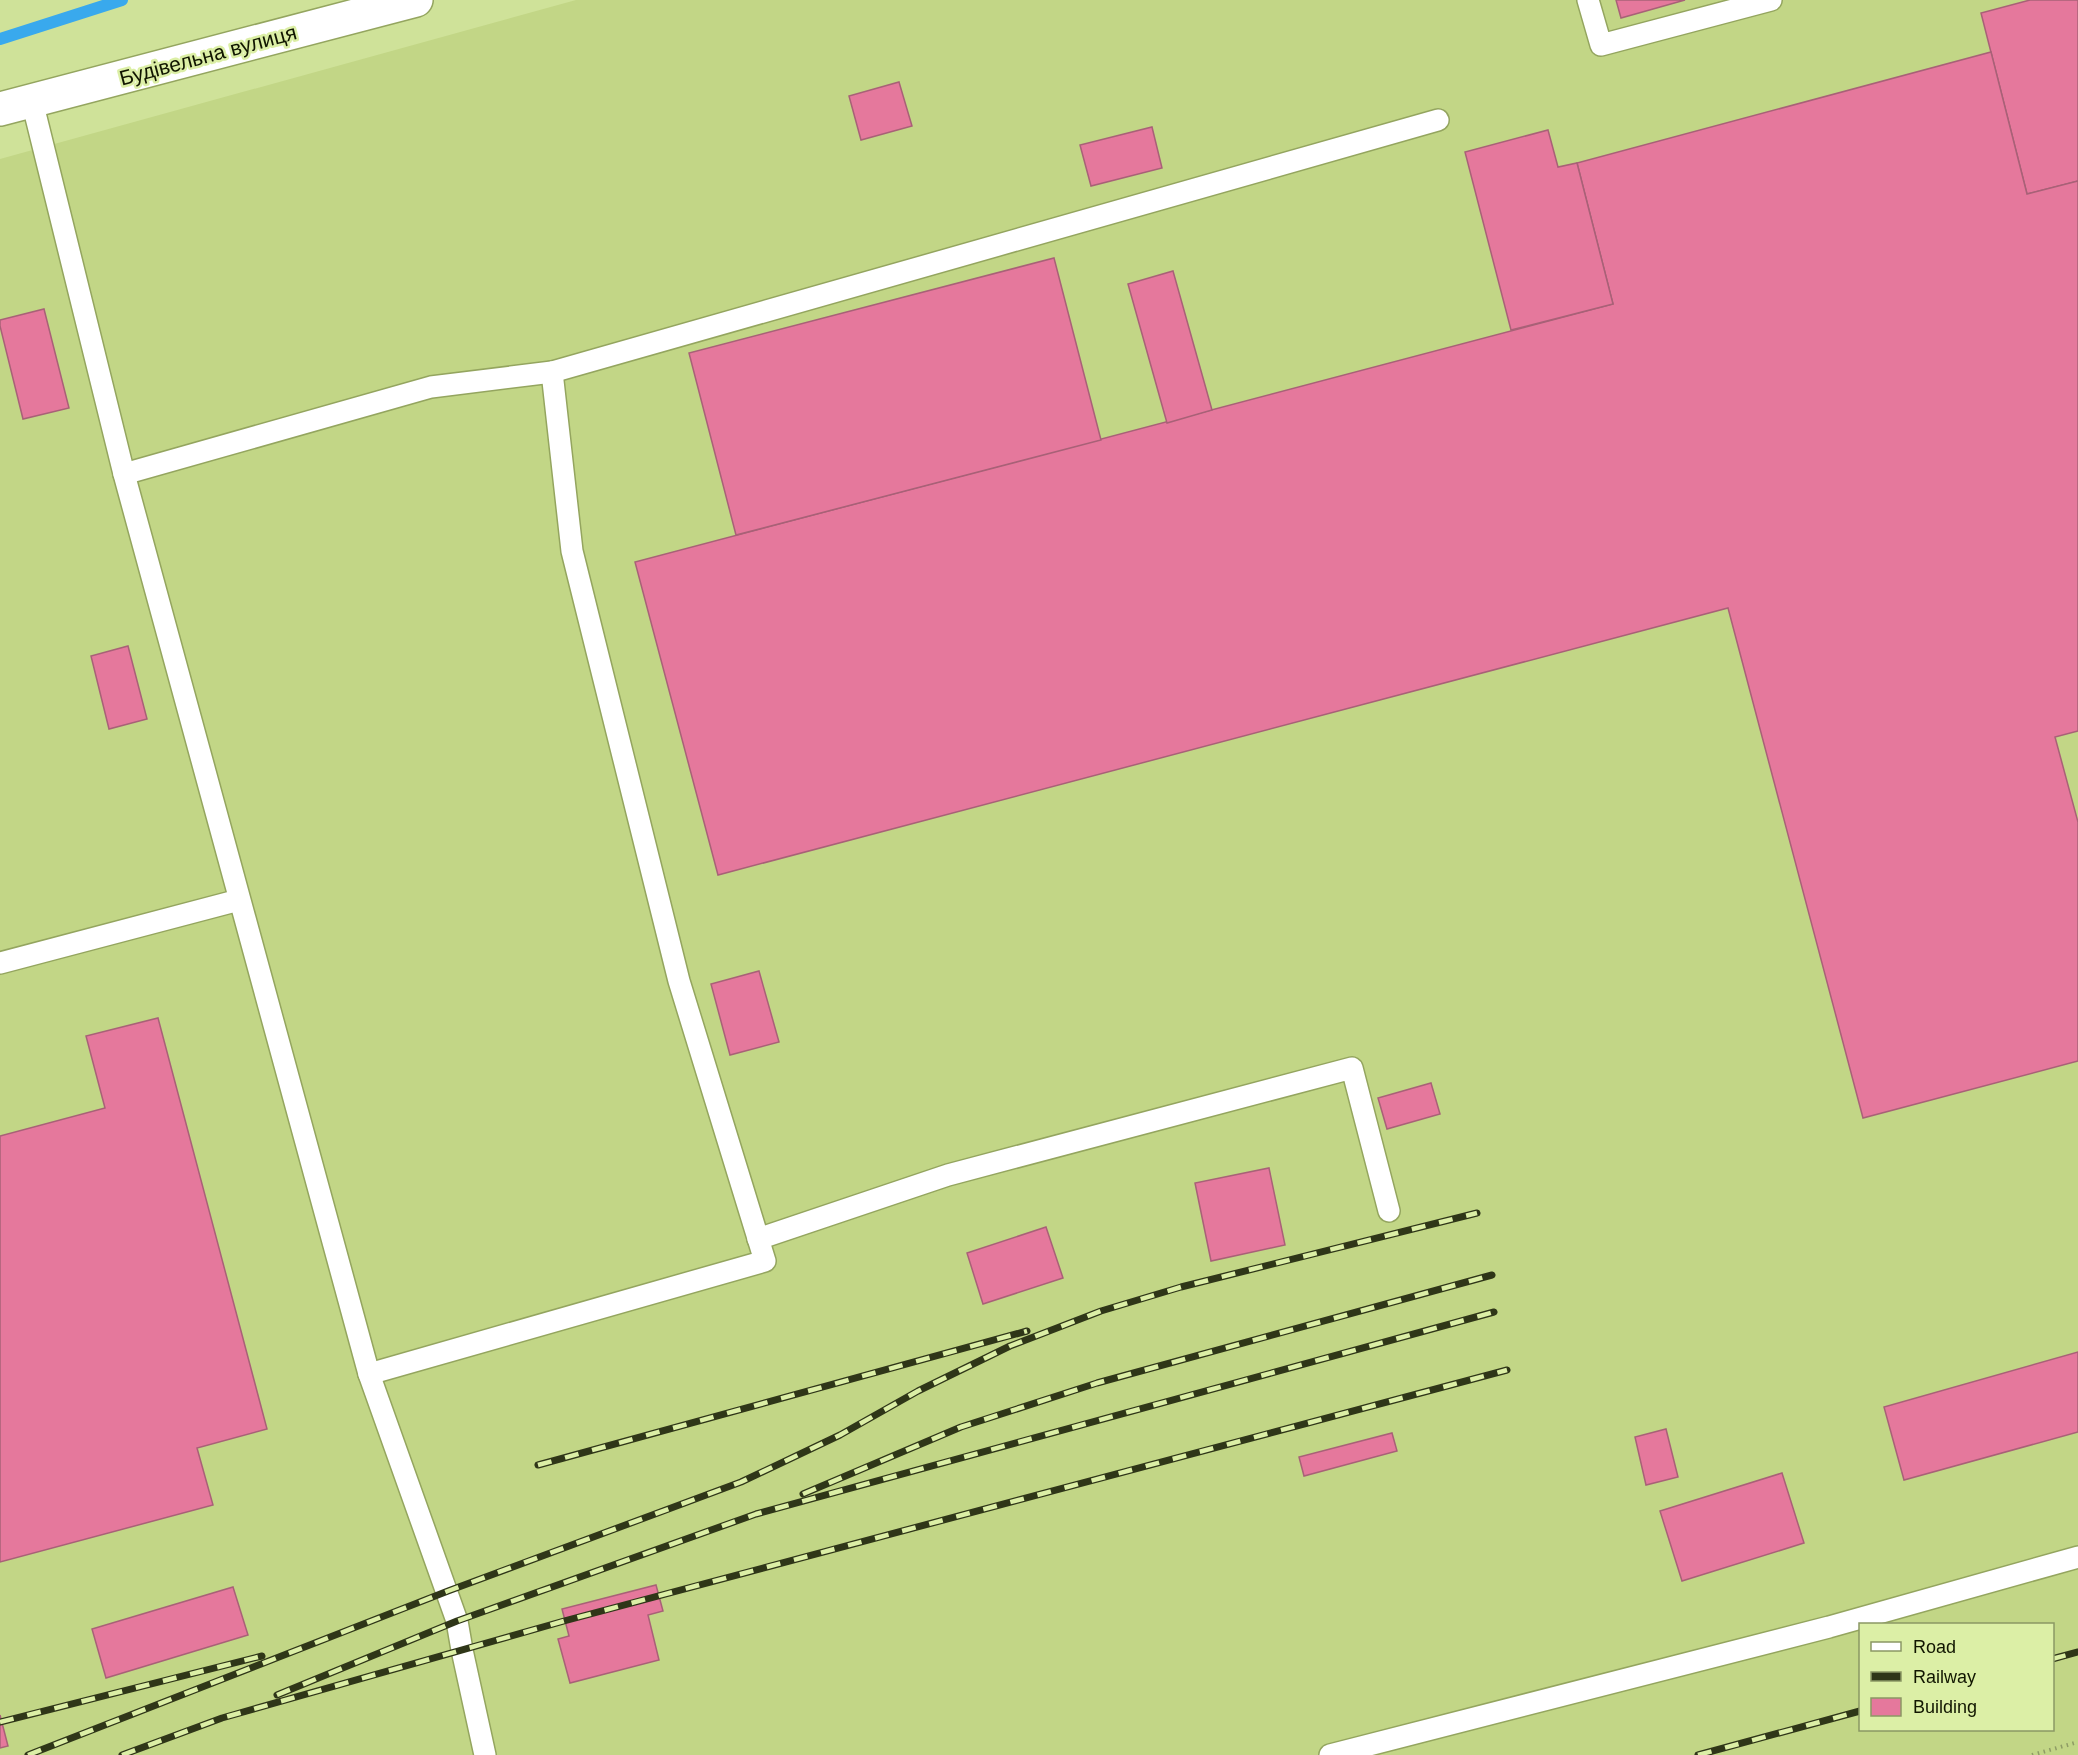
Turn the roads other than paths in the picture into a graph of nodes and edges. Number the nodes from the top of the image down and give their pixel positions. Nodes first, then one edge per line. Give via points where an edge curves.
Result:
1 (1588, 0) edge
2 (1771, 0) edge
3 (404, 2) edge
4 (32, 101) junction
5 (0, 109) edge
6 (1438, 120) dead end
7 (552, 372) junction
8 (123, 474) junction
9 (238, 900) junction
10 (0, 963) edge
11 (1389, 1211) dead end
12 (758, 1239) junction
13 (369, 1374) junction
14 (2078, 1557) edge
15 (485, 1755) edge
16 (1330, 1755) edge

1 - 2 lane via 1601,45
3 - 4 street, Будівельна вулиця
4 - 5 street, Будівельна вулиця
4 - 8 lane
6 - 7 lane
7 - 8 lane via 431,387
7 - 12 lane via 573,551 679,981
8 - 9 lane
9 - 10 lane
9 - 13 lane
11 - 12 lane via 1352,1068 948,1175
12 - 13 lane via 765,1261
13 - 15 lane via 457,1621
14 - 16 lane via 1828,1627

